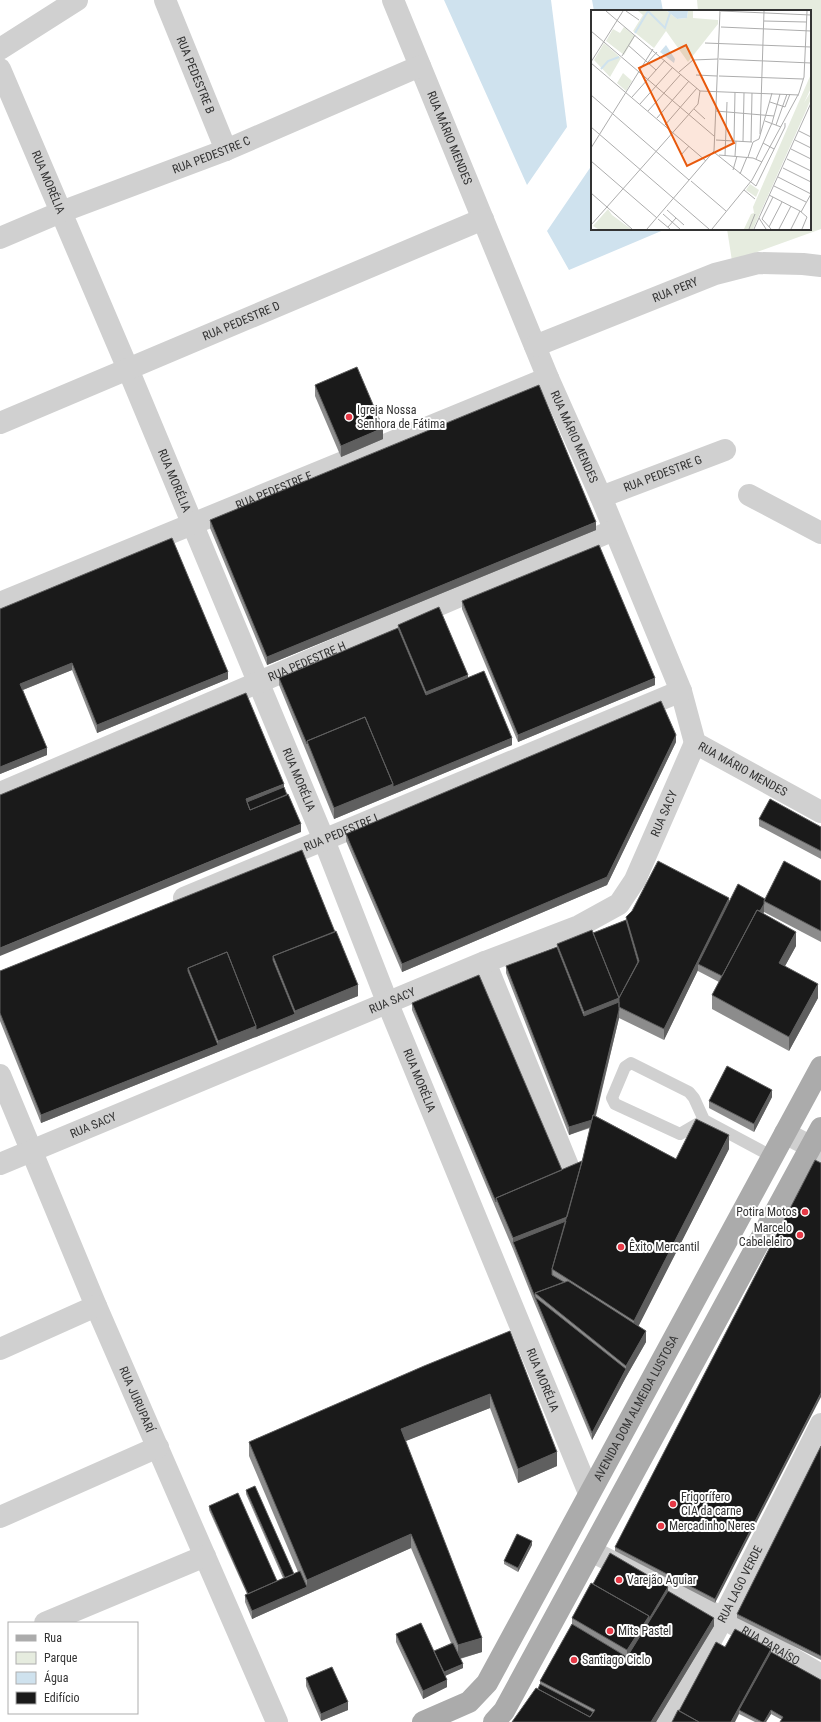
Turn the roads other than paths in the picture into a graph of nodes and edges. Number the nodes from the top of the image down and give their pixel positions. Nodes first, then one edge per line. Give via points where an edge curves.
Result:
1 (77, 0) edge
2 (165, 0) edge
3 (393, 0) edge
4 (0, 49) edge
5 (420, 66) junction
6 (0, 69) edge
7 (226, 150) junction
8 (61, 212) junction
9 (483, 219) junction
10 (0, 238) edge
11 (821, 266) edge
12 (535, 346) junction
13 (128, 369) junction
14 (548, 378) junction
15 (0, 423) edge
16 (725, 450) dead end
17 (749, 495) dead end
18 (601, 497) junction
19 (193, 523) junction
20 (614, 530) junction
21 (821, 533) edge
22 (0, 603) edge
23 (258, 683) junction
24 (682, 691) junction
25 (695, 743) junction
26 (0, 793) edge
27 (821, 812) edge
28 (324, 840) junction
29 (169, 904) edge
30 (485, 962) junction
31 (388, 1004) junction
32 (821, 1067) edge
33 (0, 1075) edge
34 (704, 1120) junction
35 (821, 1128) edge
36 (786, 1133) junction
37 (816, 1149) edge
38 (31, 1151) junction
39 (773, 1157) junction
40 (0, 1164) edge
41 (570, 1171) edge
42 (96, 1306) junction
43 (0, 1349) edge
44 (821, 1424) edge
45 (621, 1438) junction
46 (158, 1447) junction
47 (645, 1453) junction
48 (589, 1493) junction
49 (0, 1516) edge
50 (591, 1551) junction
51 (205, 1556) junction
52 (723, 1618) junction
53 (48, 1622) edge
54 (821, 1675) edge
55 (277, 1722) edge
56 (423, 1722) edge
57 (494, 1722) edge
58 (667, 1722) edge

1 - 4 street
2 - 7 street, RUA PEDESTRE B
3 - 5 street, RUA MÁRIO MENDES
5 - 7 street, RUA PEDESTRE C
5 - 9 street, RUA MÁRIO MENDES
6 - 8 street, RUA MORÉLIA
7 - 8 street, RUA PEDESTRE C
8 - 10 street, RUA PEDESTRE C
8 - 13 street, RUA MORÉLIA
9 - 12 street, RUA MÁRIO MENDES
9 - 13 street, RUA PEDESTRE D
11 - 12 street, RUA PERY via 758,263 722,272
12 - 14 street, RUA MÁRIO MENDES
13 - 15 street, RUA PEDESTRE D
13 - 19 street, RUA MORÉLIA
14 - 18 street, RUA MÁRIO MENDES
14 - 19 street, RUA PEDESTRE F
16 - 18 street, RUA PEDESTRE G
17 - 21 street
18 - 20 street, RUA MÁRIO MENDES
19 - 22 street, RUA PEDESTRE F
19 - 23 street, RUA MORÉLIA
20 - 23 street, RUA PEDESTRE H
20 - 24 street, RUA MÁRIO MENDES
23 - 26 street, RUA PEDESTRE H
23 - 28 street, RUA MORÉLIA
24 - 25 street, RUA MÁRIO MENDES
24 - 28 street, RUA PEDESTRE I
25 - 27 street, RUA MÁRIO MENDES
25 - 30 street, RUA SACY via 635,880 619,904 579,926
28 - 29 street, RUA PEDESTRE I
28 - 31 street, RUA MORÉLIA
30 - 31 street, RUA SACY
30 - 41 street
31 - 38 street, RUA SACY
31 - 48 street, RUA MORÉLIA
32 - 36 main road, AVENIDA DOM ALMEIDA LUSTOSA
33 - 38 street, RUA JURUPARÍ
34 - 34 lane via 689,1092 631,1063 624,1067 612,1098 615,1104 680,1134
34 - 39 lane
35 - 37 main road
36 - 37 street
36 - 39 main road, AVENIDA DOM ALMEIDA LUSTOSA
37 - 47 main road
38 - 40 street, RUA SACY
38 - 42 street, RUA JURUPARÍ
39 - 45 main road, AVENIDA DOM ALMEIDA LUSTOSA
42 - 43 street
42 - 46 street, RUA JURUPARÍ
44 - 52 street, RUA LAGO VERDE
45 - 47 main road
45 - 48 main road, AVENIDA DOM ALMEIDA LUSTOSA
46 - 49 street
46 - 51 street, RUA JURUPARÍ
47 - 50 main road
48 - 56 main road, AVENIDA DOM ALMEIDA LUSTOSA via 487,1683 469,1702
50 - 52 street, RUA PARAÍSO
50 - 57 main road via 504,1711
51 - 53 street
51 - 55 street, RUA JURUPARÍ
52 - 54 street, RUA PARAÍSO
52 - 58 street, RUA LAGO VERDE

